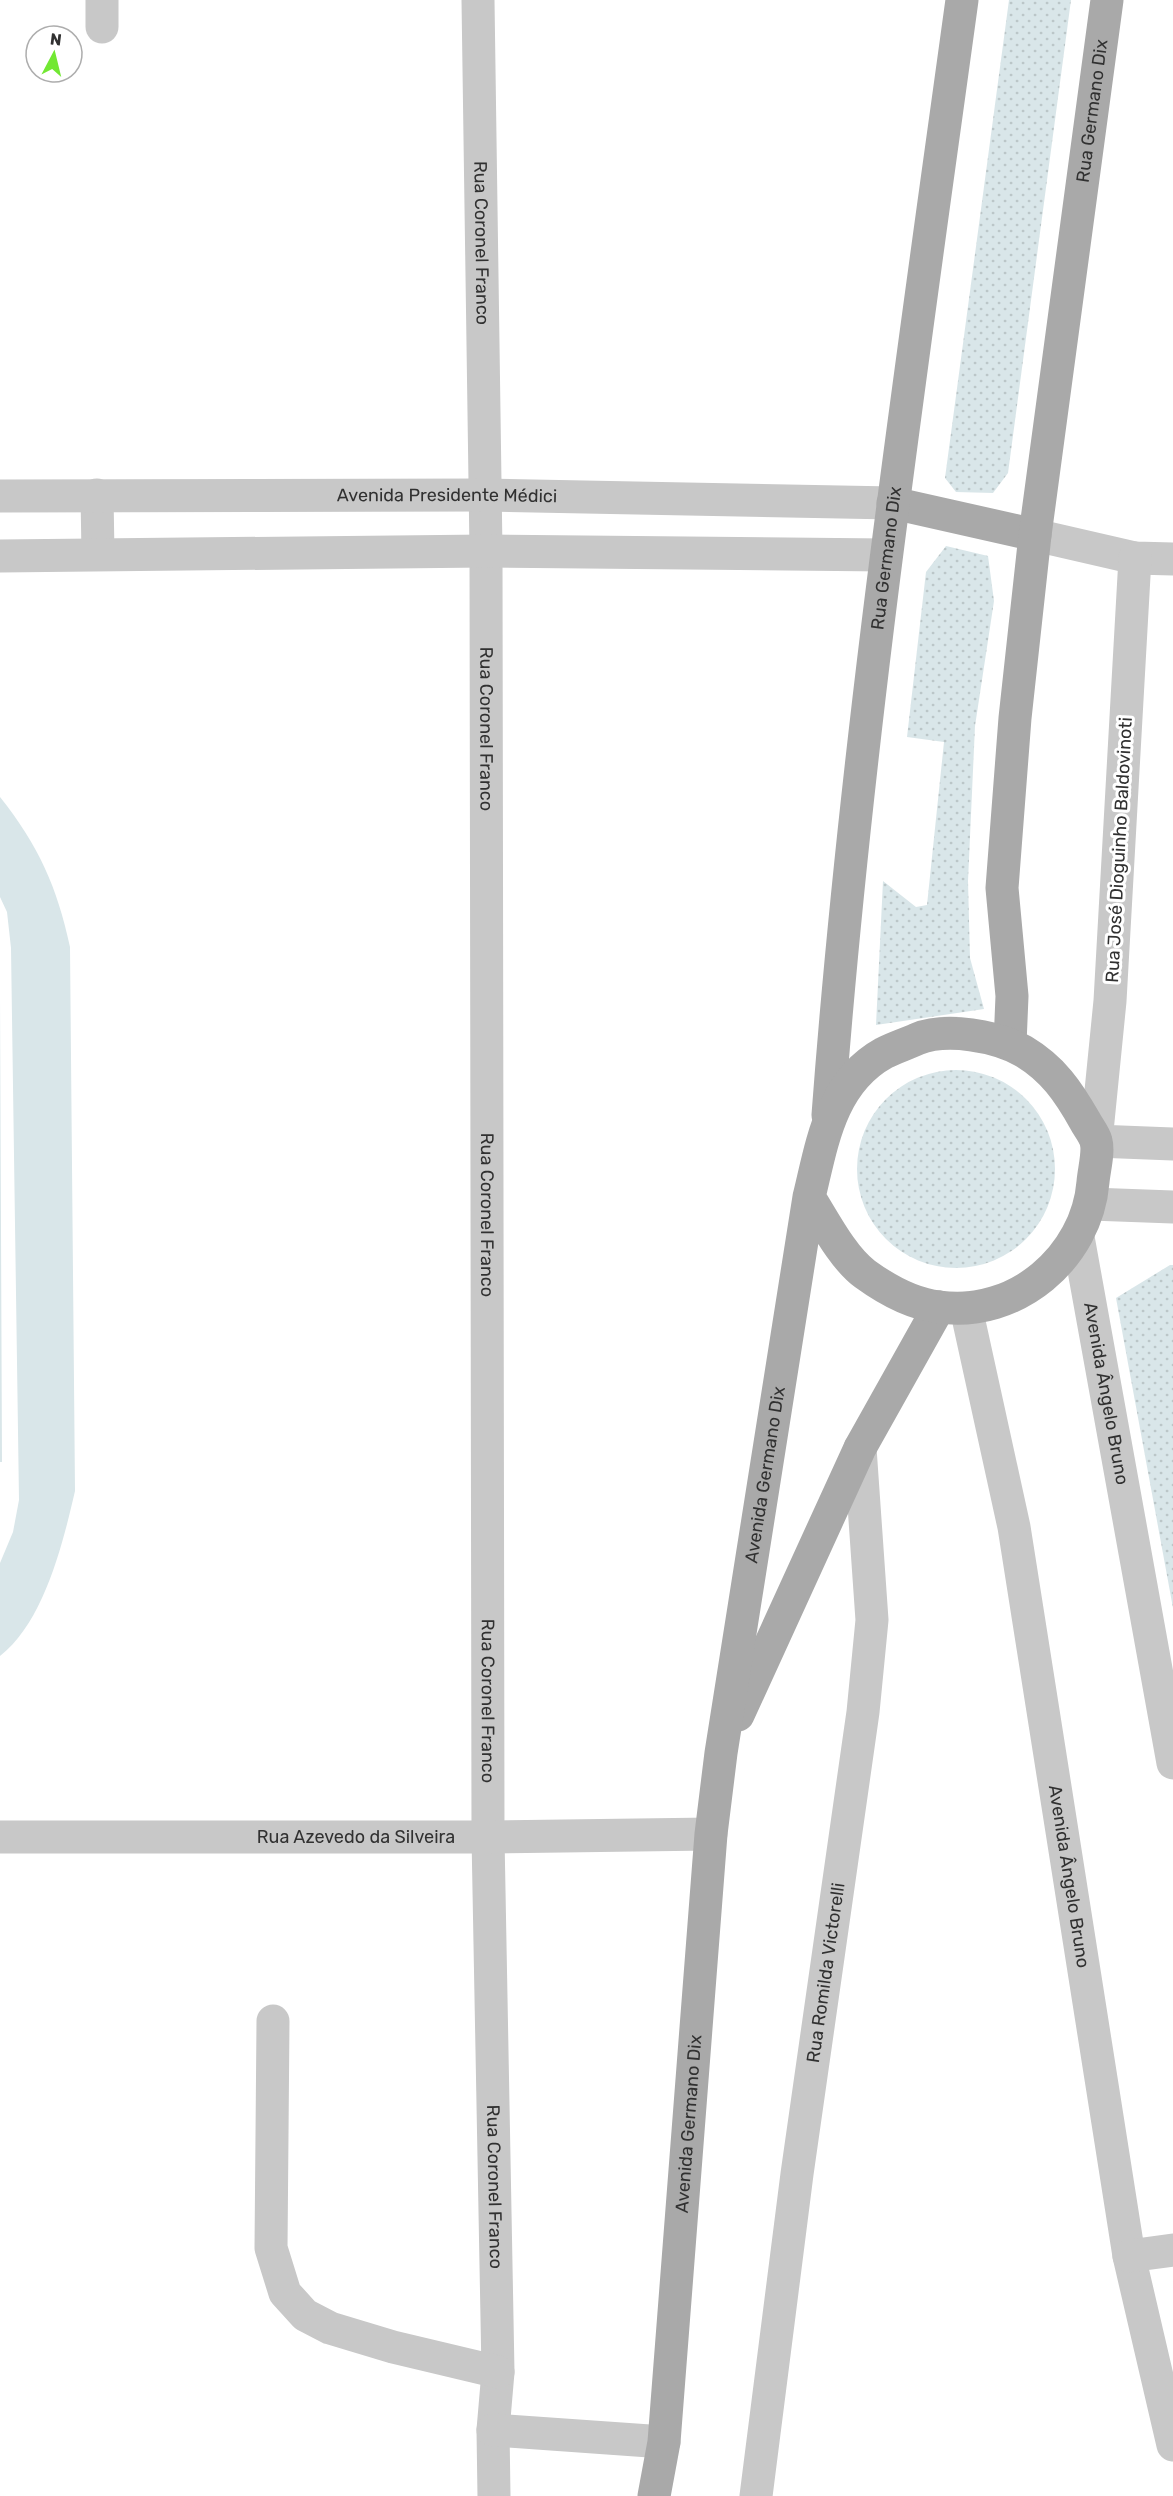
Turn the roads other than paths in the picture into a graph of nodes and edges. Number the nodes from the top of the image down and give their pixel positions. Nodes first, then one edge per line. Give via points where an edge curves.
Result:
1 (478, 0) edge
2 (962, 0) edge
3 (1107, 0) edge
4 (97, 495) junction
5 (486, 495) junction
6 (0, 496) edge
7 (892, 502) junction
8 (1035, 535) junction
9 (486, 551) junction
10 (98, 554) junction
11 (886, 555) junction
12 (0, 556) edge
13 (1135, 558) junction
14 (1173, 559) edge
15 (1010, 1044) junction
16 (827, 1120) junction
17 (1096, 1141) junction
18 (1173, 1144) edge
19 (809, 1197) junction
20 (1091, 1204) junction
21 (1173, 1207) edge
22 (1078, 1237) junction
23 (952, 1308) junction
24 (860, 1448) junction
25 (721, 1752) junction
26 (1173, 1763) edge
27 (711, 1834) junction
28 (0, 1837) edge
29 (488, 1837) junction
30 (273, 2021) dead end
31 (1173, 2250) edge
32 (1129, 2256) junction
33 (498, 2372) junction
34 (493, 2430) junction
35 (664, 2442) junction
36 (1173, 2445) edge
37 (494, 2496) edge
38 (654, 2496) edge
39 (756, 2496) edge

1 - 5 street, Rua Coronel Franco
2 - 7 main road, Rua Germano Dix
3 - 8 main road, Rua Germano Dix
4 - 5 street, Avenida Presidente Médici
4 - 6 street, Avenida Presidente Médici
4 - 10 street
5 - 7 street, Avenida Presidente Médici
5 - 9 street, Rua Coronel Franco
7 - 8 main road
7 - 11 main road, Rua Germano Dix
8 - 13 street
8 - 15 main road, Rua Germano Dix via 1002,888 1012,996
9 - 10 street
9 - 11 street
9 - 29 street, Rua Coronel Franco
10 - 12 street
11 - 16 main road, Rua Germano Dix via 839,964
13 - 14 street
13 - 17 street, Rua José Dioguinho Baldovinoti via 1110,1000
15 - 16 main road via 967,1034 923,1037 883,1054 850,1083
15 - 17 main road via 1041,1062 1066,1087
16 - 19 main road, Avenida Germano Dix
17 - 18 street
17 - 20 main road
19 - 23 main road via 863,1273 898,1296
19 - 25 main road, Avenida Germano Dix
20 - 21 street
20 - 22 main road
22 - 23 main road via 1050,1273 1011,1298
22 - 26 street, Avenida Ângelo Bruno
23 - 24 main road, Avenida Germano Dix
23 - 32 street, Avenida Ângelo Bruno via 1014,1527
24 - 25 main road, Avenida Germano Dix
24 - 39 street, Rua Romilda Victorelli via 872,1620 863,1712
25 - 27 main road, Avenida Germano Dix
27 - 29 street, Rua Azevedo da Silveira
27 - 35 main road, Avenida Germano Dix
28 - 29 street, Rua Azevedo da Silveira
29 - 33 street, Rua Coronel Franco
30 - 33 street via 271,2248 285,2293 305,2315 330,2328
31 - 32 street
32 - 36 street, Avenida Ângelo Bruno
33 - 34 street, Rua Coronel Franco
34 - 35 street
34 - 37 street, Rua Coronel Franco
35 - 38 main road, Avenida Germano Dix

